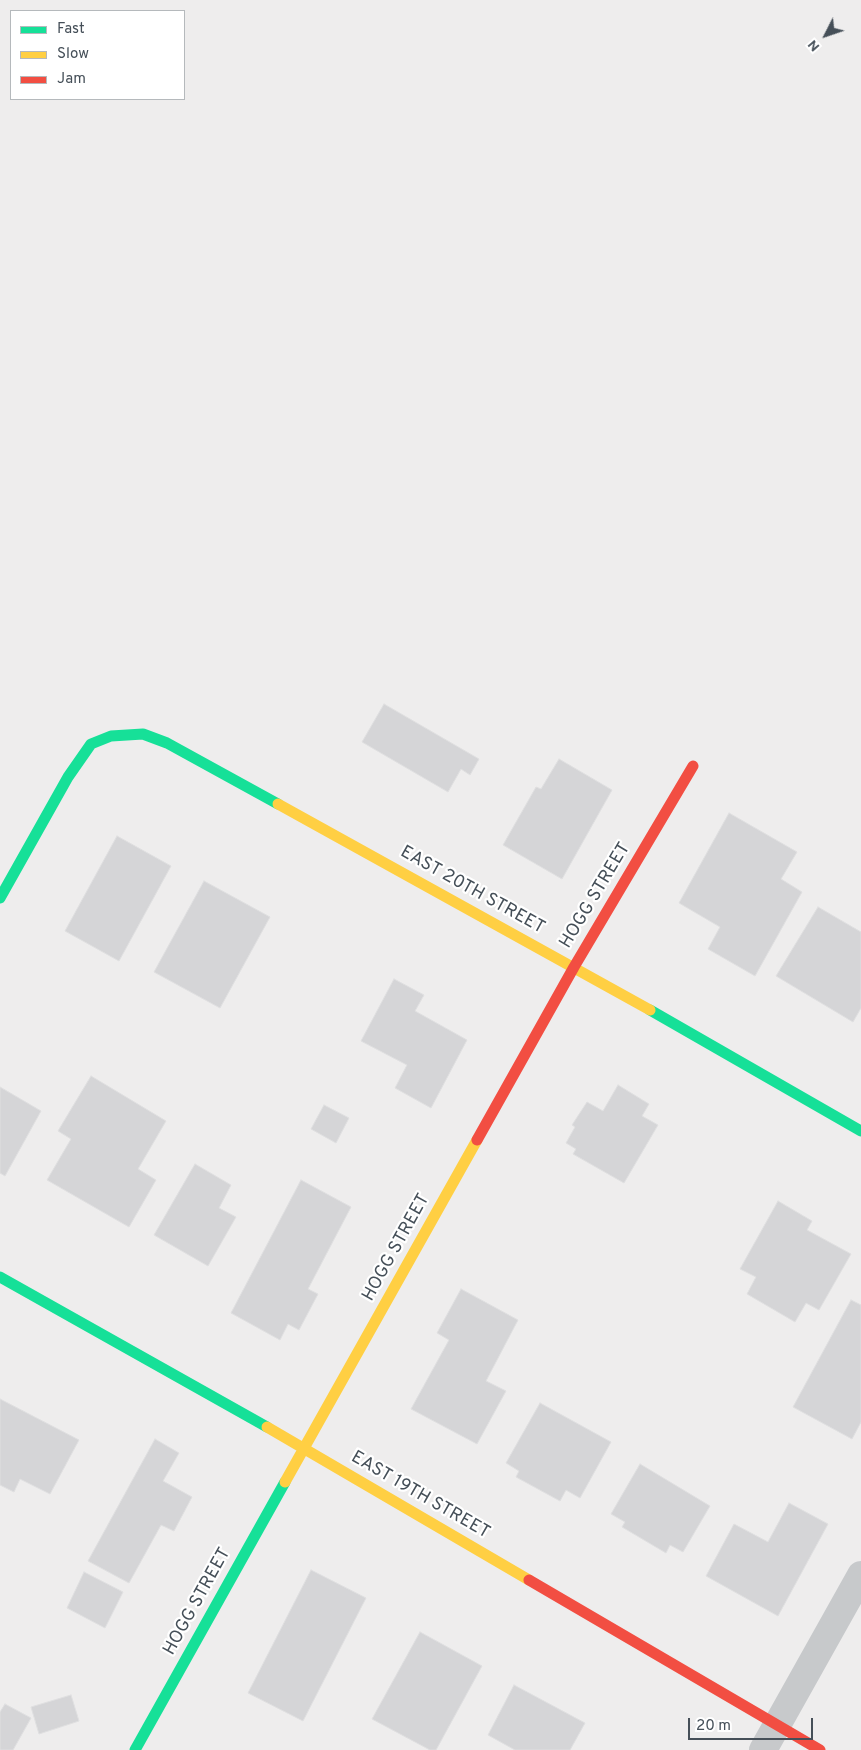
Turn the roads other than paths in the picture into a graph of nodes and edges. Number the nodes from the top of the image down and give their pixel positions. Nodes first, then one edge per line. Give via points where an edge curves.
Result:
1 (693, 766) dead end
2 (0, 898) edge
3 (574, 967) junction
4 (861, 1131) edge
5 (0, 1277) edge
6 (304, 1449) junction
7 (861, 1576) edge
8 (777, 1726) junction
9 (135, 1750) edge
10 (763, 1750) edge
11 (820, 1750) edge

1 - 3 street, HOGG STREET
2 - 3 street, EAST 20TH STREET via 68,778 91,744 111,736 143,734 167,743
3 - 4 street, EAST 20TH STREET
3 - 6 street, HOGG STREET
5 - 6 street, EAST 19TH STREET
6 - 8 street, EAST 19TH STREET
6 - 9 street, HOGG STREET
7 - 8 street
8 - 10 street
8 - 11 street, EAST 19TH STREET

